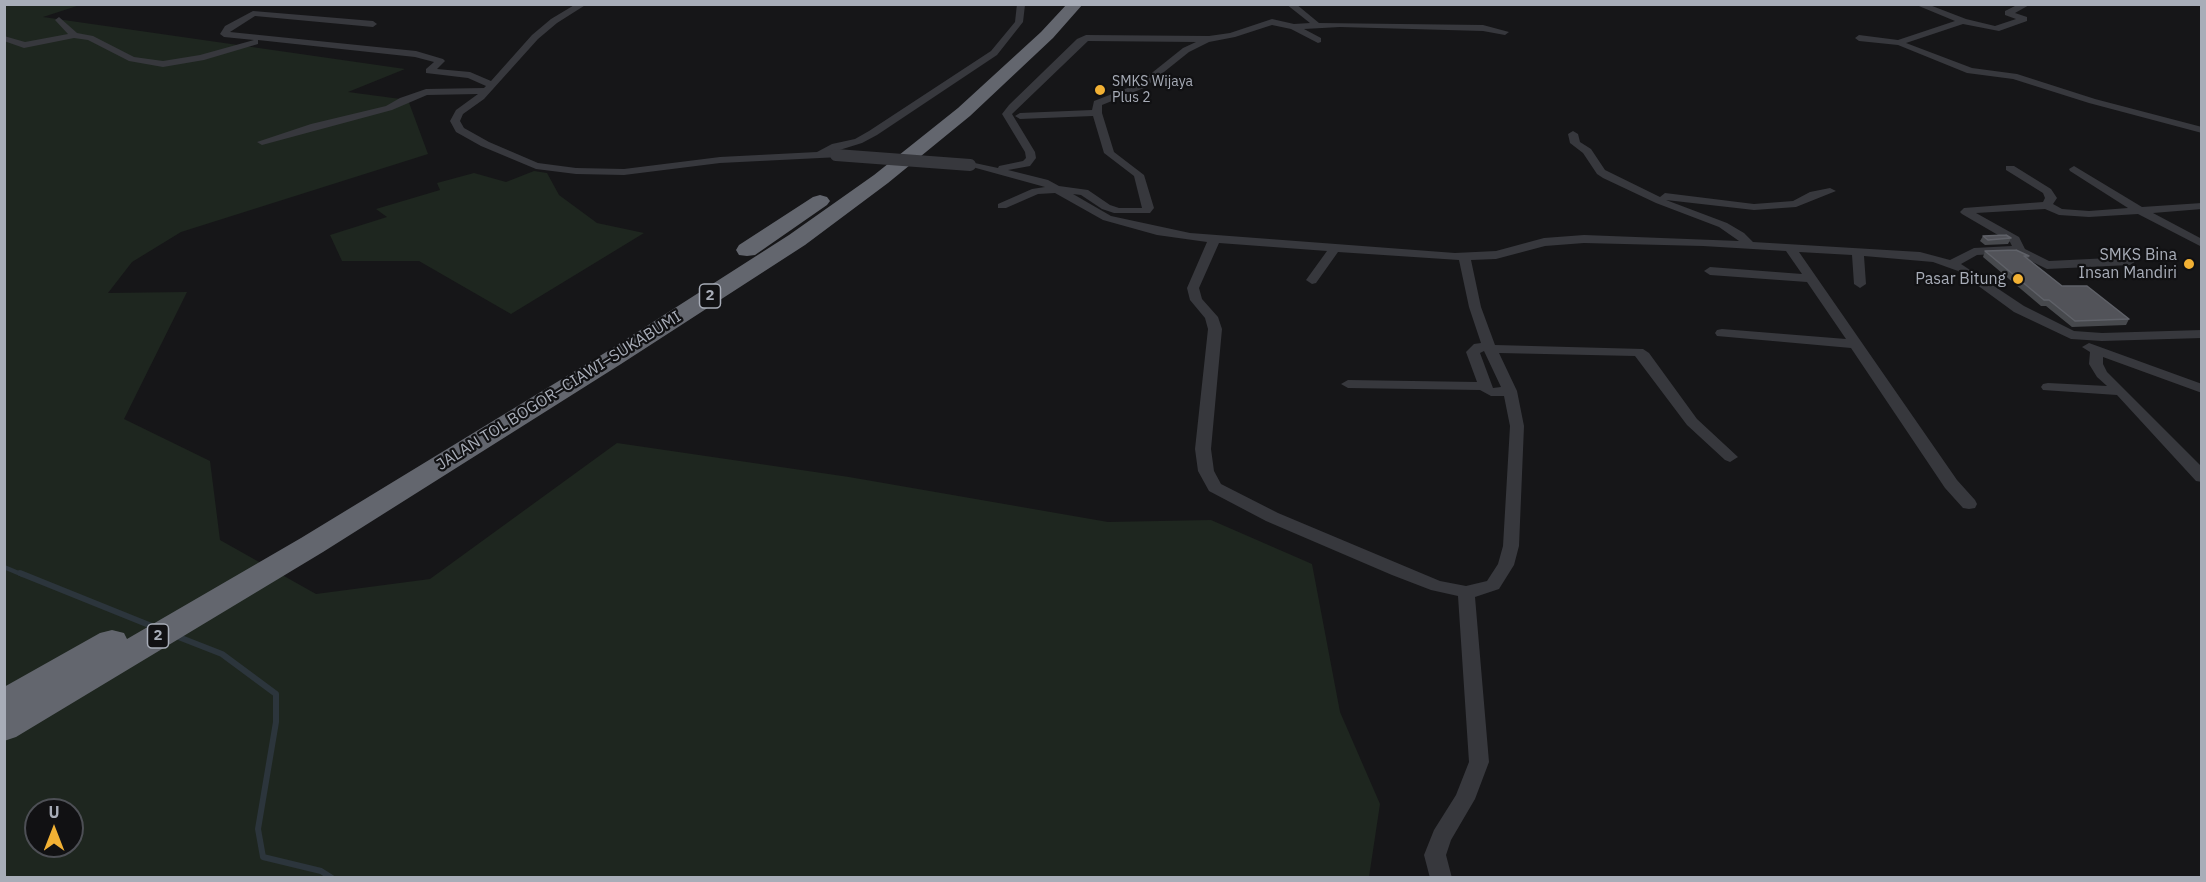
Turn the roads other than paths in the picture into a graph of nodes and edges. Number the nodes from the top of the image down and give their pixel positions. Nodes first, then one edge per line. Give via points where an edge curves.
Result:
1 (582, 4) edge
2 (1051, 4) edge
3 (1076, 4) edge
4 (1290, 4) edge
5 (1918, 4) edge
6 (2027, 4) edge
7 (1021, 5) edge
8 (251, 9) edge
9 (59, 20) dead end
10 (1963, 21) junction
11 (373, 24) dead end
12 (1317, 25) junction
13 (1293, 27) junction
14 (1505, 32) dead end
15 (74, 34) junction
16 (4, 38) edge
17 (266, 38) junction
18 (1859, 38) dead end
19 (1209, 39) junction
20 (1318, 40) dead end
21 (1900, 43) junction
22 (488, 87) junction
23 (1097, 112) junction
24 (1020, 116) dead end
25 (2202, 130) edge
26 (1573, 134) dead end
27 (262, 142) dead end
28 (818, 155) junction
29 (2010, 168) dead end
30 (2074, 169) dead end
31 (995, 170) junction
32 (1058, 189) junction
33 (1830, 190) dead end
34 (1641, 193) junction
35 (2047, 205) junction
36 (1002, 206) dead end
37 (2202, 206) edge
38 (2139, 210) junction
39 (1214, 240) junction
40 (1749, 244) junction
41 (2202, 244) edge
42 (1335, 248) junction
43 (1791, 249) junction
44 (2018, 250) junction
45 (1858, 252) junction
46 (1464, 257) junction
47 (2130, 261) dead end
48 (1951, 264) junction
49 (1710, 271) dead end
50 (1812, 279) junction
51 (1312, 280) dead end
52 (1860, 284) dead end
53 (1722, 333) dead end
54 (2202, 334) edge
55 (2075, 336) junction
56 (1856, 344) junction
57 (1490, 348) junction
58 (2097, 350) junction
59 (1348, 384) dead end
60 (1485, 386) junction
61 (2048, 387) dead end
62 (2202, 388) edge
63 (1510, 391) junction
64 (2121, 391) junction
65 (1730, 457) dead end
66 (2202, 477) edge
67 (1969, 504) dead end
68 (309, 538) junction
69 (1466, 592) junction
70 (4, 704) edge
71 (4, 727) edge
72 (1442, 878) edge

1 - 22 street via 535,36
2 - 68 highway, JALAN TOL BOGOR–CIAWI–SUKABUMI / 2 via 988,71 846,184
3 - 68 highway, JALAN TOL BOGOR–CIAWI–SUKABUMI / 2 via 964,111 797,240 612,359
4 - 12 street
5 - 10 street
6 - 10 street via 2008,13 2023,20 1996,29
7 - 28 street via 1019,22 994,53 873,133
8 - 11 street
8 - 17 street via 224,34
9 - 15 street
10 - 21 street
12 - 13 street
12 - 14 street via 1483,28
13 - 19 street via 1270,22
13 - 20 street
15 - 16 street via 24,45
15 - 17 street via 132,59 163,64 201,58
17 - 22 street via 422,55 440,61 429,71 467,74
18 - 21 street
19 - 23 street via 1186,50 1141,86 1099,101
19 - 31 street via 1102,37 1080,41 1007,114 1031,158 1026,164
21 - 25 street via 1966,70 2014,76
22 - 27 street via 426,92 389,108
22 - 28 street via 459,112 455,124 485,144 543,168 616,172 720,160
23 - 24 street
23 - 32 street via 1111,156 1139,176 1147,210 1118,211 1084,192
26 - 34 street via 1575,143 1587,151 1601,172
28 - 31 street, bridge
29 - 35 street via 2048,191 2051,198
30 - 38 street
31 - 32 street
32 - 36 street via 1036,191
32 - 39 street via 1107,218
33 - 34 street via 1796,204 1754,207
34 - 40 street via 1723,225
35 - 38 street via 2063,213
35 - 44 street via 1966,212 2015,240
37 - 38 street
38 - 41 street
39 - 42 street
39 - 69 street via 1193,288 1196,300 1215,329 1203,449 1206,471 1215,487 1272,517 1398,571
40 - 43 street
40 - 46 street via 1558,240 1496,255
42 - 46 street
42 - 51 street
43 - 45 street
43 - 50 street
44 - 47 street via 2044,265
44 - 48 street via 1974,252
45 - 48 street via 1920,256
45 - 52 street
46 - 57 street via 1470,291
48 - 55 street via 2025,313
49 - 50 street
50 - 56 street
53 - 56 street
54 - 55 street
55 - 58 street
56 - 67 street via 1951,484
57 - 60 street via 1479,347 1473,352
57 - 63 street
57 - 65 street via 1638,352 1692,422
58 - 62 street
58 - 64 street via 2097,368
59 - 60 street
60 - 63 street via 1488,391
61 - 64 street
63 - 69 street via 1517,426 1511,546 1498,580 1485,589
64 - 66 street
68 - 70 highway, JALAN TOL BOGOR–CIAWI–SUKABUMI / 2
68 - 71 highway, JALAN TOL BOGOR–CIAWI–SUKABUMI / 2
69 - 72 street via 1479,762 1465,799 1441,837 1435,855

